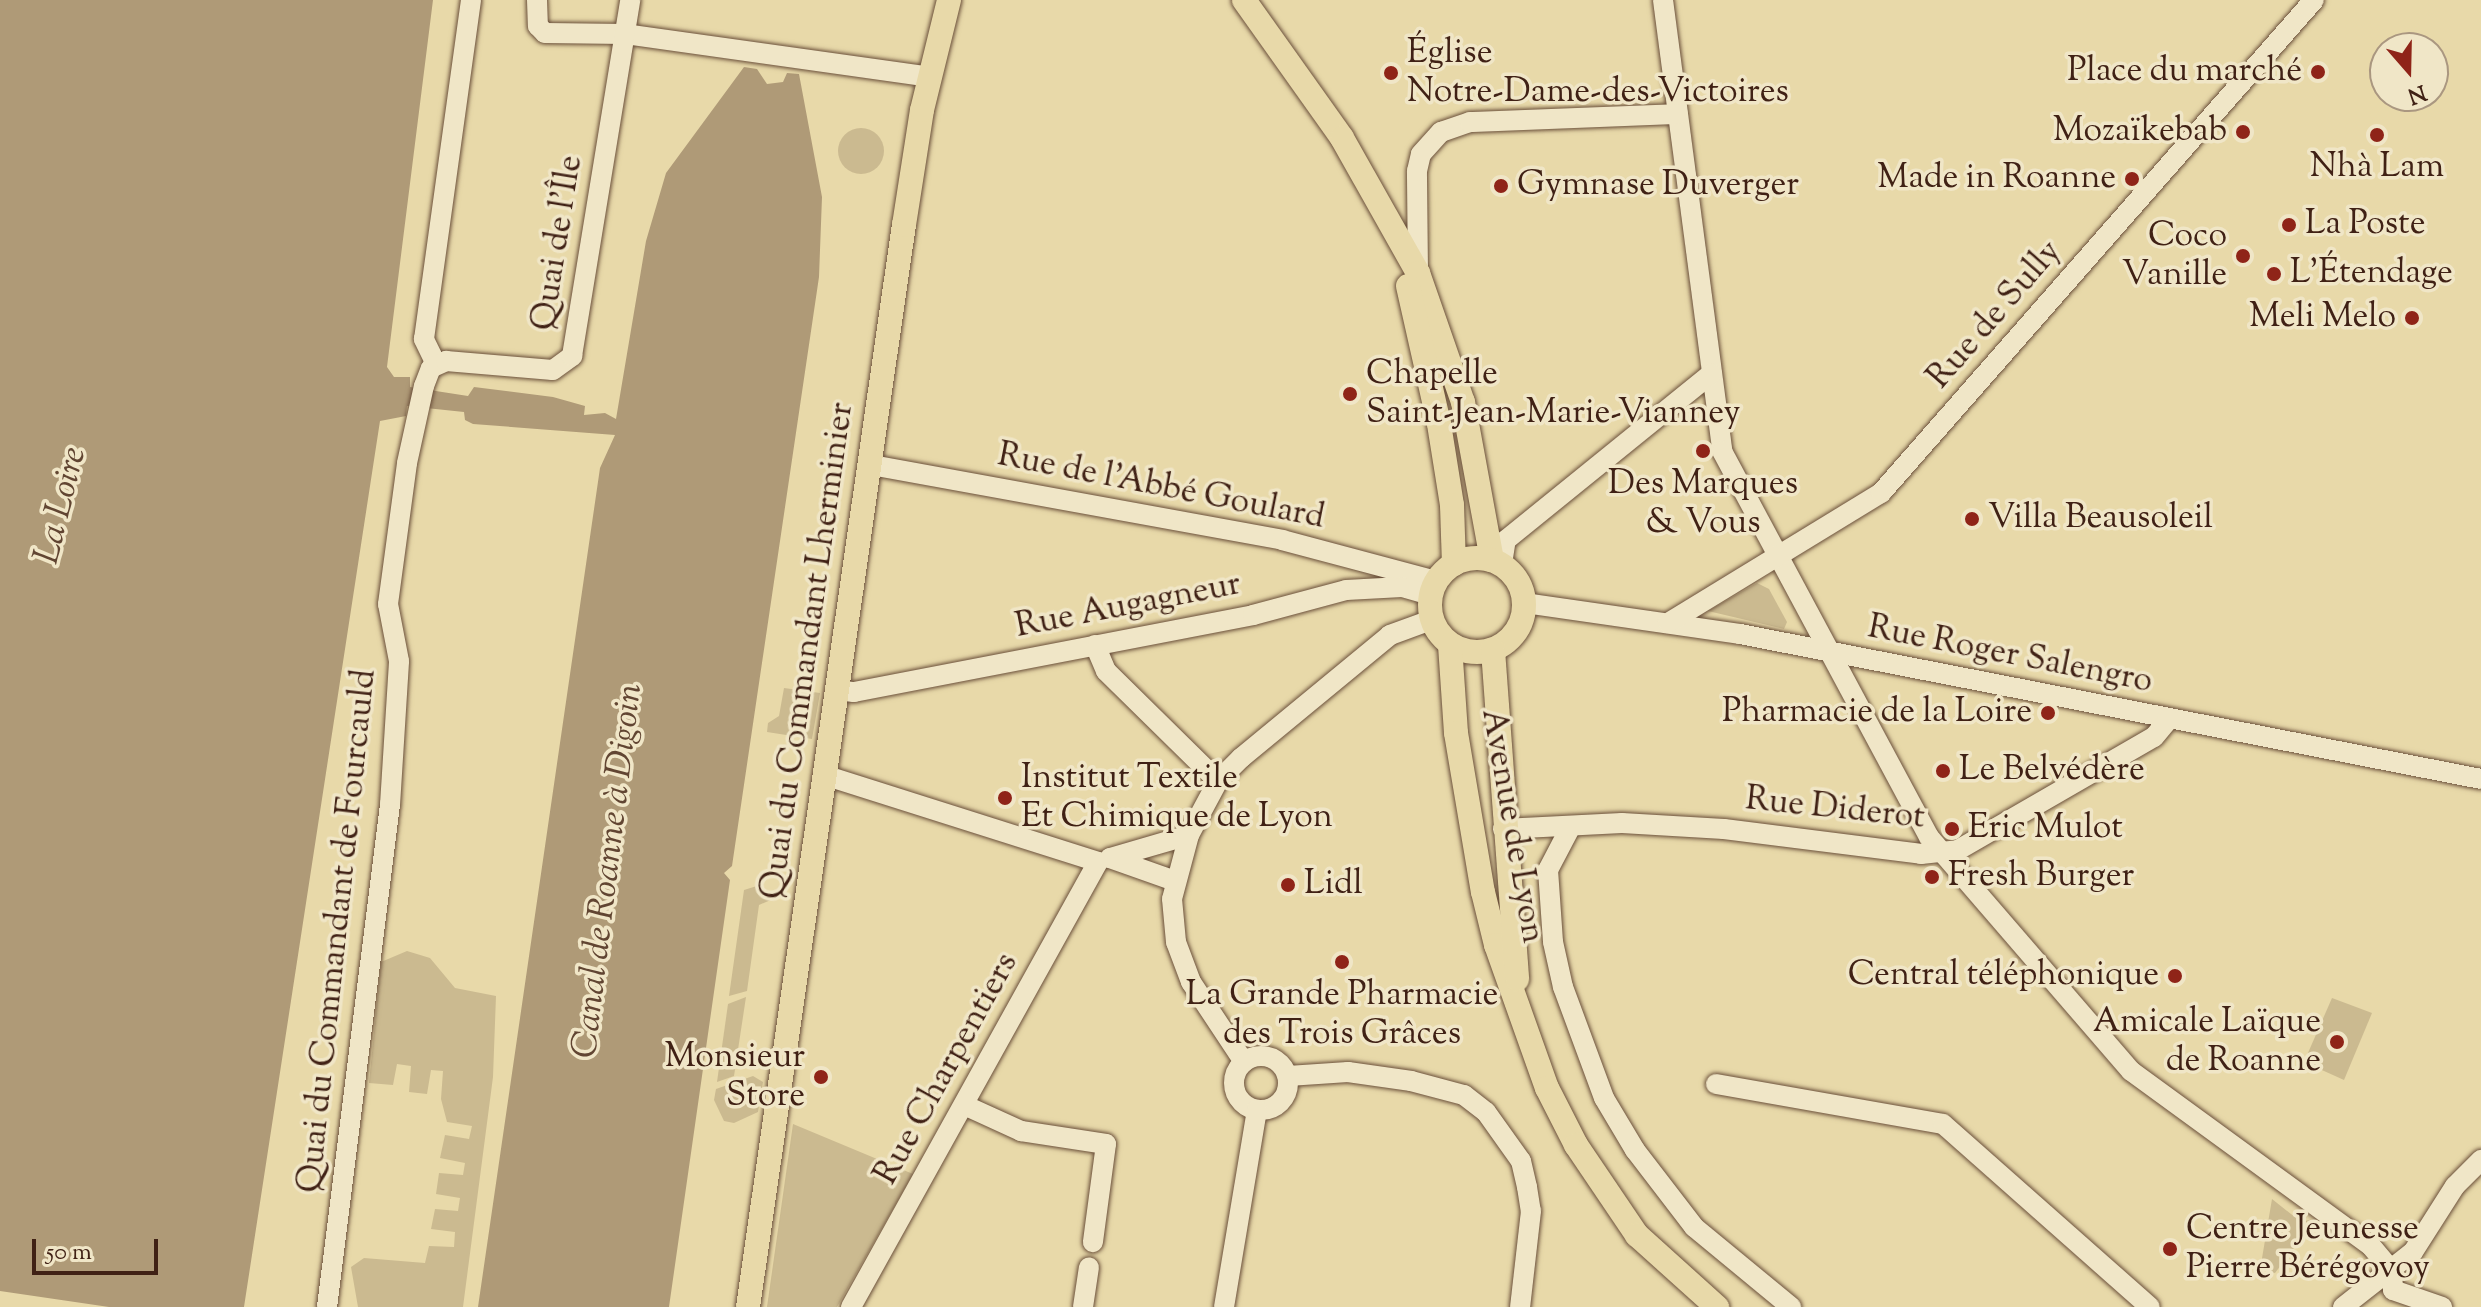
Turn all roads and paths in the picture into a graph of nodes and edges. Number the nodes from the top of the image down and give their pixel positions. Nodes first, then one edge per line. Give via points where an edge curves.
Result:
1 (471, 0) edge
2 (537, 0) edge
3 (630, 0) edge
4 (1225, 0) edge
5 (1244, 0) edge
6 (1663, 0) edge
7 (948, 2) edge
8 (2310, 5) edge
9 (625, 34) junction
10 (1295, 74) junction
11 (930, 77) junction
12 (1678, 114) junction
13 (1342, 138) junction
14 (1418, 273) junction
15 (436, 364) junction
16 (1711, 374) junction
17 (871, 465) junction
18 (1775, 555) junction
19 (1497, 562) junction
20 (1454, 564) junction
21 (1433, 588) junction
22 (1525, 603) junction
23 (1431, 620) junction
24 (1668, 623) junction
25 (1095, 645) junction
26 (1450, 645) junction
27 (1493, 650) junction
28 (1827, 651) junction
29 (837, 690) junction
30 (2169, 719) junction
31 (824, 775) junction
32 (2481, 779) edge
33 (1218, 781) junction
34 (1570, 828) junction
35 (1503, 829) junction
36 (1189, 835) junction
37 (1941, 852) junction
38 (1104, 860) junction
39 (1175, 881) junction
40 (1519, 1018) junction
41 (1244, 1062) junction
42 (1288, 1076) junction
43 (1716, 1084) dead end
44 (964, 1105) junction
45 (1257, 1110) junction
46 (2481, 1160) edge
47 (1093, 1242) dead end
48 (1089, 1267) dead end
49 (2392, 1281) junction
50 (327, 1307) edge
51 (748, 1307) edge
52 (851, 1307) edge
53 (1083, 1307) edge
54 (1224, 1307) edge
55 (1520, 1307) edge
56 (1717, 1307) edge
57 (1791, 1307) edge
58 (2150, 1307) edge
59 (2343, 1307) edge
60 (2442, 1307) edge

1 - 15 street via 427,307 425,343
2 - 9 street via 538,26 545,33
3 - 9 street, Quai de l'Île
4 - 10 main road
5 - 10 main road
6 - 12 street
7 - 11 main road, Quai du Commandant Lherminier
8 - 18 street, Rue de Sully via 1881,493
9 - 11 street
9 - 15 street, Quai de l'Île via 572,356 553,370 456,360
10 - 13 main road
11 - 17 main road, Quai du Commandant Lherminier
12 - 14 street via 1470,122 1441,132 1421,154 1417,171
12 - 16 street
13 - 14 main road
13 - 20 main road via 1395,251 1423,338 1451,498
14 - 19 main road via 1463,402
15 - 50 street, Quai du Commandant de Fourcauld via 424,386 420,424 407,463 388,604 399,661 390,805
16 - 18 street via 1722,451
16 - 19 street via 1506,540
17 - 21 street, Rue de l'Abbé Goulard via 1282,540
17 - 29 main road, Quai du Commandant Lherminier
18 - 24 street, Rue de Sully
18 - 28 street
19 - 20 main road
19 - 22 main road via 1521,588
20 - 21 main road
21 - 23 main road
21 - 25 street, Rue Augagneur via 1346,590 1253,615
22 - 24 street, Rue Roger Salengro
22 - 27 main road via 1517,632
23 - 26 main road
23 - 33 street via 1390,635
24 - 28 street, Rue Roger Salengro
25 - 29 street, Rue Augagneur via 854,692
25 - 33 street via 1106,671
26 - 27 main road via 1463,651
26 - 40 main road, Avenue de Lyon via 1456,733 1483,892
27 - 35 main road, Avenue de Lyon
28 - 30 street, Rue Roger Salengro
28 - 37 street
29 - 31 main road, Quai du Commandant Lherminier
30 - 32 street, Rue Roger Salengro
30 - 37 street, Rue Diderot via 2154,737 1973,844
31 - 38 street
31 - 51 main road, Quai du Commandant Lherminier
33 - 36 street
34 - 35 street, Rue Diderot
34 - 37 street, Rue Diderot via 1622,823 1700,827
34 - 57 street via 1548,870 1553,942 1567,1002 1604,1098 1635,1150 1694,1227
35 - 40 main road, Avenue de Lyon
36 - 38 street
36 - 39 street
37 - 49 street via 2131,1071 2371,1246
38 - 39 street
38 - 44 street, Rue Charpentiers
39 - 41 street via 1172,921 1183,964
40 - 56 main road, Avenue de Lyon via 1547,1088 1603,1189 1645,1244
41 - 42 street via 1270,1057
41 - 45 street via 1234,1085 1241,1101
42 - 45 street via 1281,1101
42 - 55 street via 1348,1072 1411,1081 1464,1095 1486,1112 1521,1161 1527,1187 1531,1211
43 - 58 street via 1943,1124
44 - 47 street via 1021,1131 1106,1144
44 - 52 street, Rue Charpentiers
45 - 54 street
46 - 49 street via 2463,1175
48 - 53 street
49 - 59 street
49 - 60 street

